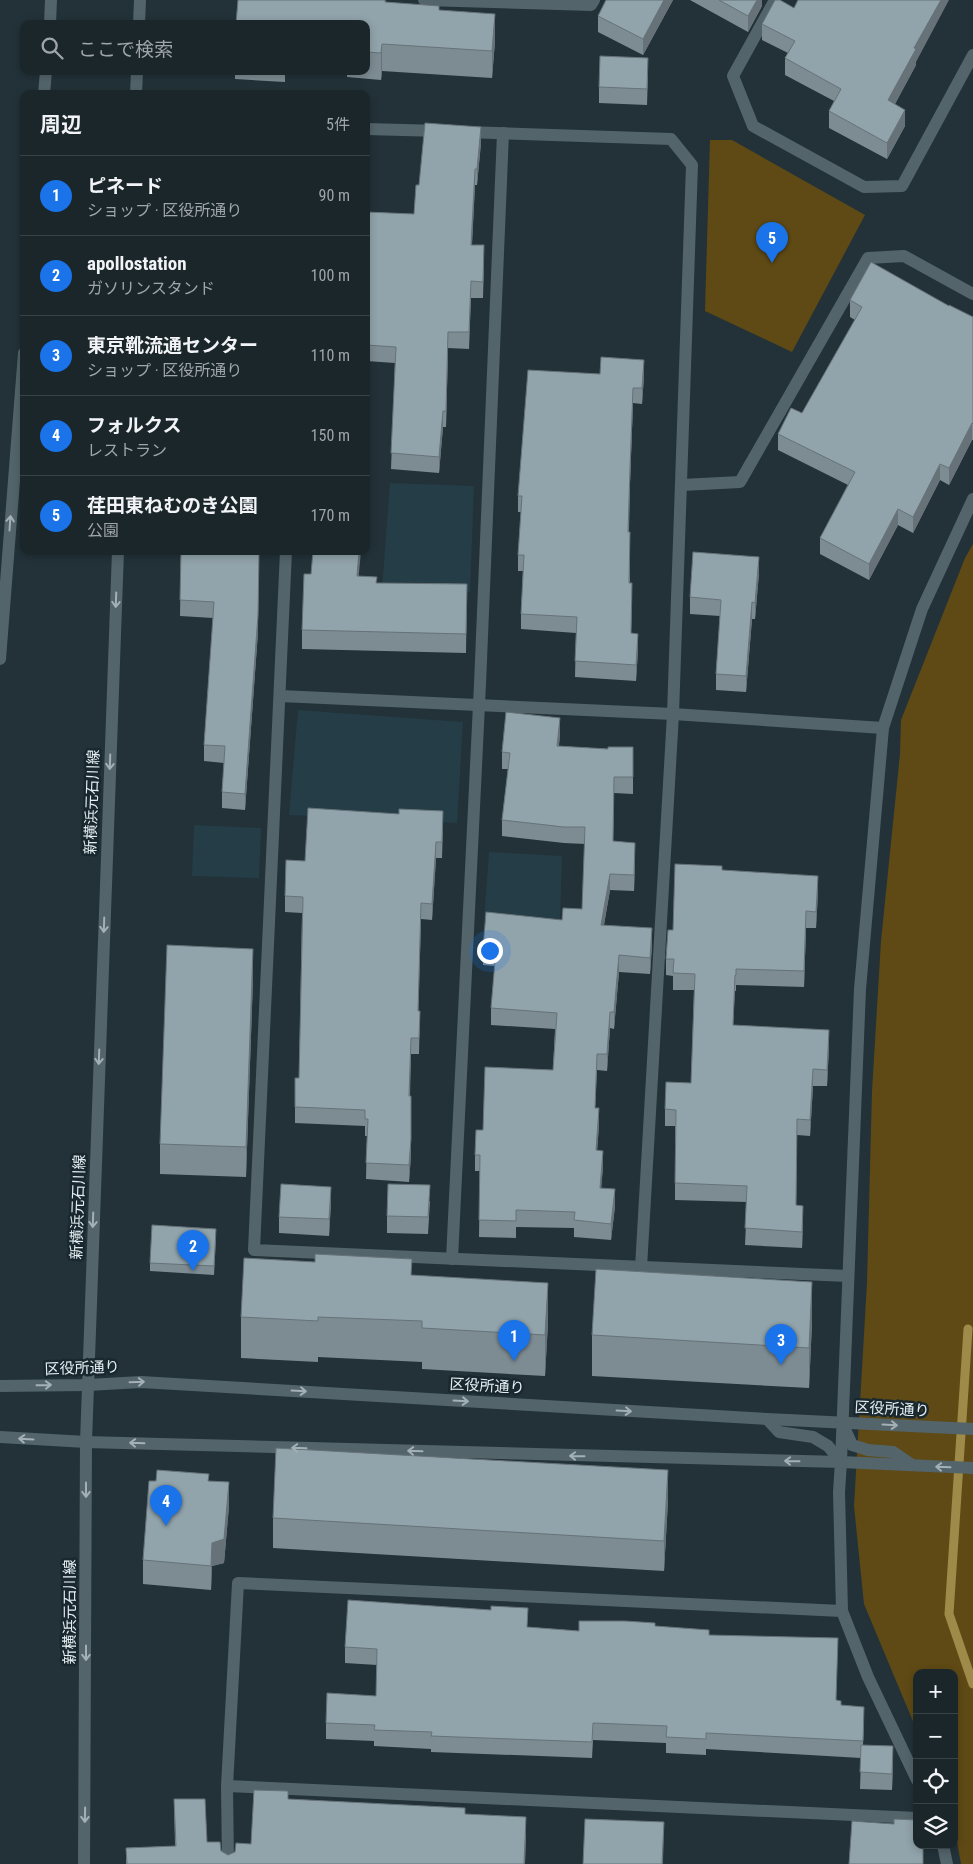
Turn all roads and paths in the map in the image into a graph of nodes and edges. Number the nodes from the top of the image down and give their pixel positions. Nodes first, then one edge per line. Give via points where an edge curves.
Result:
1 (51, 0) edge
2 (140, 0) edge
3 (424, 0) edge
4 (594, 0) edge
5 (775, 0) edge
6 (50, 20) edge
7 (139, 20) edge
8 (973, 55) edge
9 (46, 75) edge
10 (137, 75) edge
11 (44, 90) edge
12 (136, 90) edge
13 (370, 129) edge
14 (504, 133) junction
15 (973, 294) edge
16 (20, 404) edge
17 (682, 485) junction
18 (973, 500) edge
19 (118, 555) edge
20 (286, 555) edge
21 (0, 658) edge
22 (280, 696) junction
23 (479, 706) junction
24 (672, 714) junction
25 (883, 728) junction
26 (452, 1259) junction
27 (641, 1268) junction
28 (848, 1276) junction
29 (88, 1385) junction
30 (0, 1386) edge
31 (767, 1419) junction
32 (842, 1423) junction
33 (973, 1429) edge
34 (0, 1437) edge
35 (86, 1442) junction
36 (841, 1462) junction
37 (913, 1466) junction
38 (973, 1468) edge
39 (842, 1611) junction
40 (913, 1772) edge
41 (227, 1786) junction
42 (913, 1818) edge
43 (944, 1849) edge
44 (84, 1864) edge
45 (228, 1864) edge
46 (947, 1864) edge

1 - 6 street
2 - 7 street
3 - 4 street via 591,5
5 - 8 street via 733,76 753,126 864,187 902,186
9 - 11 street
10 - 12 street
13 - 14 street
14 - 17 street via 672,140 692,165
14 - 23 street
15 - 17 street via 904,256 868,258 740,482
21 -> 16 street
17 - 24 street
18 - 25 street via 922,610
19 -> 29 street, 新横浜元石川線
20 - 22 street
22 - 23 street
22 - 26 street via 254,1250
23 - 24 street
23 - 26 street
24 - 25 street
24 - 27 street
25 - 28 street via 860,990
26 - 27 street
27 - 28 street
28 - 32 street
30 -> 29 street, 区役所通り
29 -> 31 street, 区役所通り via 142,1382
29 - 35 street, 新横浜元石川線
31 - 32 street, 区役所通り
31 - 36 street via 779,1432 814,1437 828,1446
32 -> 33 street, 区役所通り
32 - 36 street
32 - 37 street via 852,1445 893,1452
35 -> 34 street
36 -> 35 street
35 -> 44 street, 新横浜元石川線
36 - 37 street
36 - 39 street
38 -> 37 street
39 - 40 street via 868,1677
39 - 41 street via 238,1583
41 - 42 street
41 - 45 street
43 - 46 street

